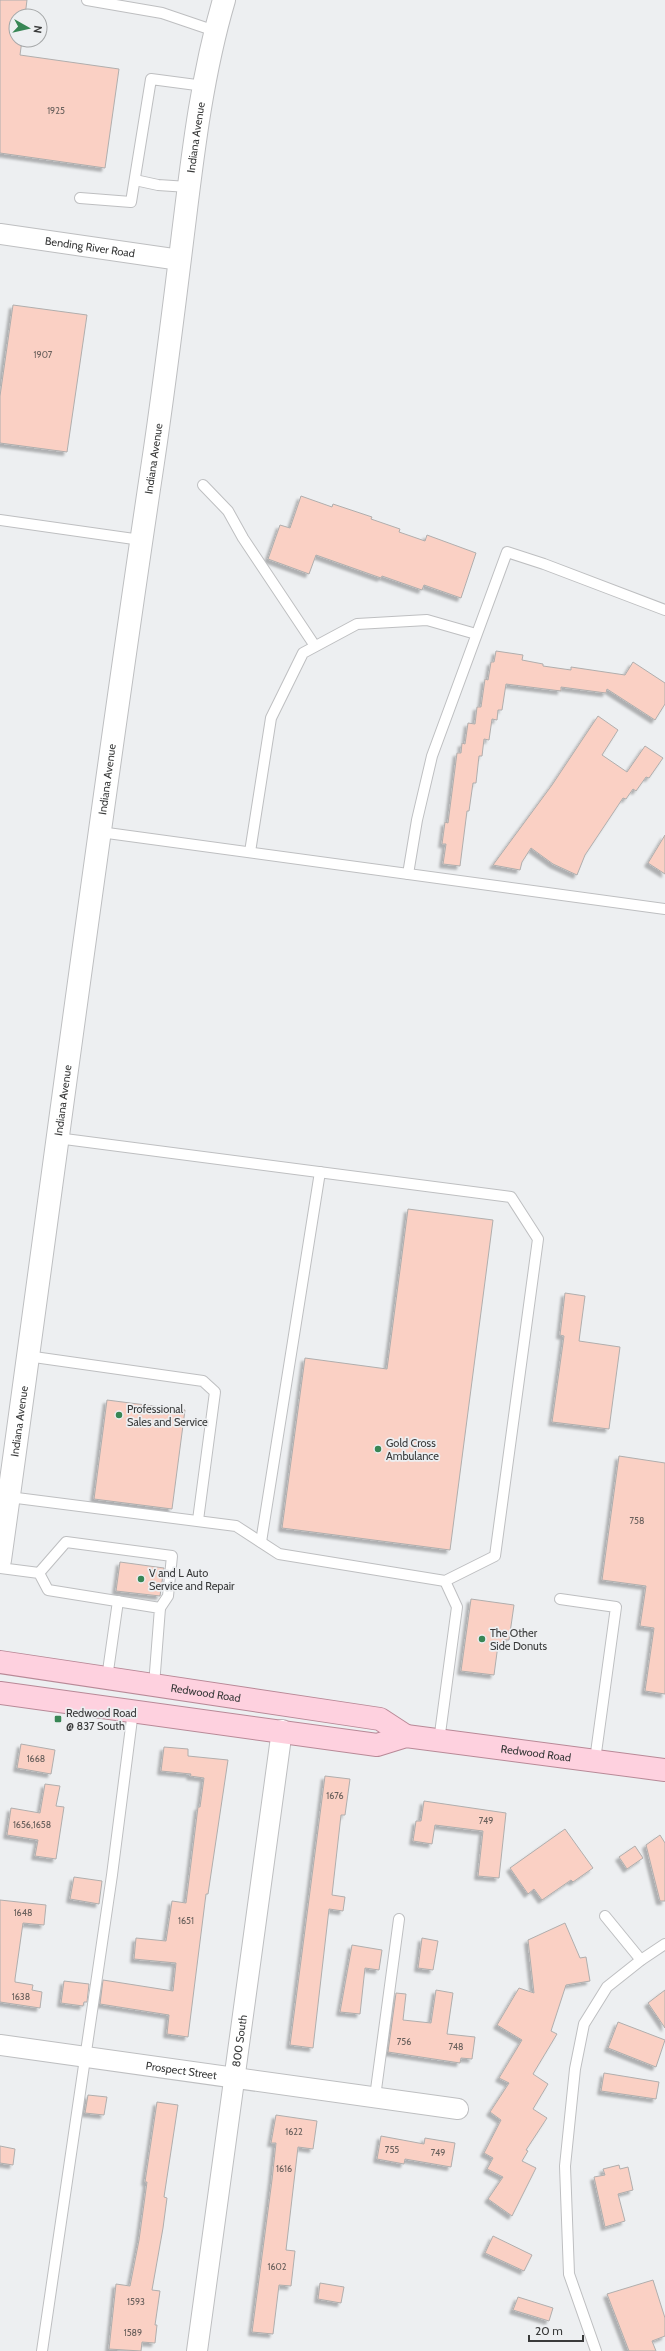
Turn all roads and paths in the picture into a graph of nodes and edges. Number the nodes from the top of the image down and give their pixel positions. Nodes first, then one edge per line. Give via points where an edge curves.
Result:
1 (87, 0) edge
2 (224, 0) edge
3 (134, 4) edge
4 (215, 31) junction
5 (204, 86) junction
6 (135, 180) junction
7 (188, 187) junction
8 (80, 198) dead end
9 (0, 234) edge
10 (180, 260) junction
11 (203, 485) dead end
12 (0, 520) edge
13 (141, 540) junction
14 (665, 610) edge
15 (476, 634) junction
16 (315, 646) junction
17 (100, 832) junction
18 (250, 852) junction
19 (408, 874) junction
20 (665, 909) edge
21 (57, 1138) junction
22 (320, 1172) junction
23 (28, 1356) junction
24 (6, 1466) edge
25 (5, 1511) edge
26 (198, 1520) junction
27 (261, 1542) junction
28 (0, 1560) edge
29 (0, 1568) edge
30 (39, 1573) junction
31 (445, 1581) junction
32 (560, 1599) dead end
33 (118, 1601) junction
34 (160, 1608) junction
35 (0, 1662) edge
36 (107, 1678) junction
37 (154, 1685) junction
38 (0, 1693) edge
39 (133, 1711) junction
40 (282, 1730) junction
41 (406, 1736) junction
42 (439, 1740) junction
43 (595, 1760) junction
44 (665, 1770) edge
45 (605, 1916) dead end
46 (399, 1919) dead end
47 (665, 1944) edge
48 (641, 1960) junction
49 (0, 2045) edge
50 (85, 2056) junction
51 (234, 2077) junction
52 (375, 2097) junction
53 (458, 2109) dead end
54 (42, 2351) edge
55 (197, 2351) edge
56 (596, 2351) edge

1 - 3 lane
2 - 4 street, Indiana Avenue
3 - 4 lane
4 - 5 street, Indiana Avenue
5 - 6 lane via 151,79
5 - 7 street, Indiana Avenue
6 - 7 lane
6 - 8 lane via 131,202
7 - 10 street, Indiana Avenue
9 - 10 street, Bending River Road
10 - 13 street, Indiana Avenue
11 - 16 lane via 228,511 243,538
12 - 13 lane
13 - 17 street, Indiana Avenue
14 - 15 lane via 507,552
15 - 16 lane via 427,620 357,624
15 - 19 lane via 432,756
16 - 18 lane via 303,653 271,718
17 - 18 lane
17 - 21 street, Indiana Avenue
18 - 19 lane
19 - 20 lane
21 - 22 lane
21 - 23 street, Indiana Avenue
22 - 27 lane
22 - 31 lane via 511,1197 538,1239 495,1556
23 - 24 street, Indiana Avenue
23 - 26 lane via 203,1381 215,1392
24 - 25 street, Indiana Avenue
25 - 26 lane
25 - 28 street, Indiana Avenue
26 - 27 lane via 236,1526
27 - 31 lane via 279,1554
29 - 30 lane
30 - 33 lane via 48,1590
30 - 34 lane via 66,1542 172,1556 168,1596
31 - 42 lane via 457,1607
32 - 43 lane via 616,1606
33 - 34 lane
33 - 36 lane
34 - 37 lane
35 - 36 main road, Redwood Road
36 - 37 main road, Redwood Road
37 - 41 main road, Redwood Road via 380,1719
38 - 39 main road, Redwood Road
39 - 40 main road, Redwood Road
39 - 50 lane
40 - 41 main road, Redwood Road via 377,1745
40 - 51 street, 800 South
41 - 42 main road, Redwood Road
42 - 43 main road, Redwood Road
43 - 44 main road, Redwood Road
45 - 48 lane
46 - 52 lane
47 - 48 lane
48 - 56 lane via 608,1987 584,2024 575,2069 565,2166 569,2274
49 - 50 street, Prospect Street
50 - 51 street, Prospect Street
50 - 54 lane
51 - 52 street, Prospect Street
51 - 55 street, 800 South
52 - 53 street, Prospect Street

